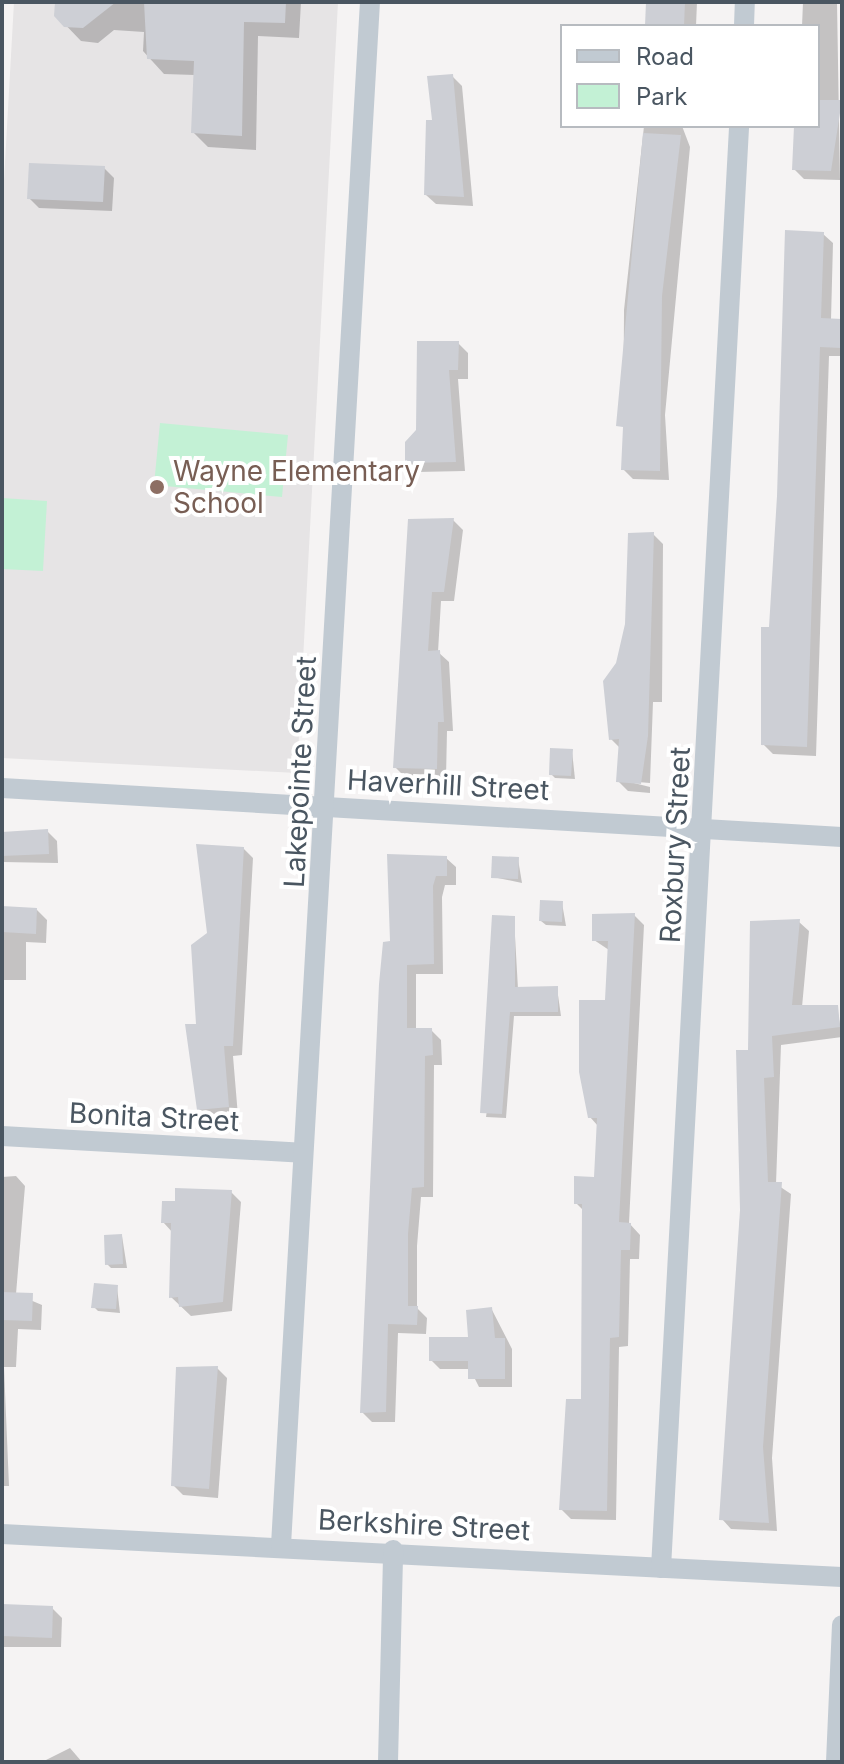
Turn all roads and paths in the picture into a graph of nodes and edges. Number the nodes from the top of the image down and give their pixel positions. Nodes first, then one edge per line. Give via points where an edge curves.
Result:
1 (370, 2) edge
2 (745, 2) edge
3 (744, 24) edge
4 (739, 128) edge
5 (2, 788) edge
6 (327, 807) junction
7 (704, 827) junction
8 (842, 837) edge
9 (2, 1136) edge
10 (302, 1153) junction
11 (2, 1534) edge
12 (281, 1545) junction
13 (393, 1550) junction
14 (661, 1568) junction
15 (842, 1577) edge
16 (842, 1625) edge
17 (388, 1762) edge
18 (836, 1762) edge

1 - 6 street, Lakepointe Street
2 - 3 street
4 - 7 street, Roxbury Street
5 - 6 street, Haverhill Street
6 - 7 street, Haverhill Street
6 - 10 street, Lakepointe Street
7 - 8 street, Haverhill Street
7 - 14 street, Roxbury Street
9 - 10 street, Bonita Street
10 - 12 street, Lakepointe Street
11 - 12 street, Berkshire Street
12 - 13 street, Berkshire Street
13 - 14 street, Berkshire Street
13 - 17 street
14 - 15 street, Berkshire Street
16 - 18 street

